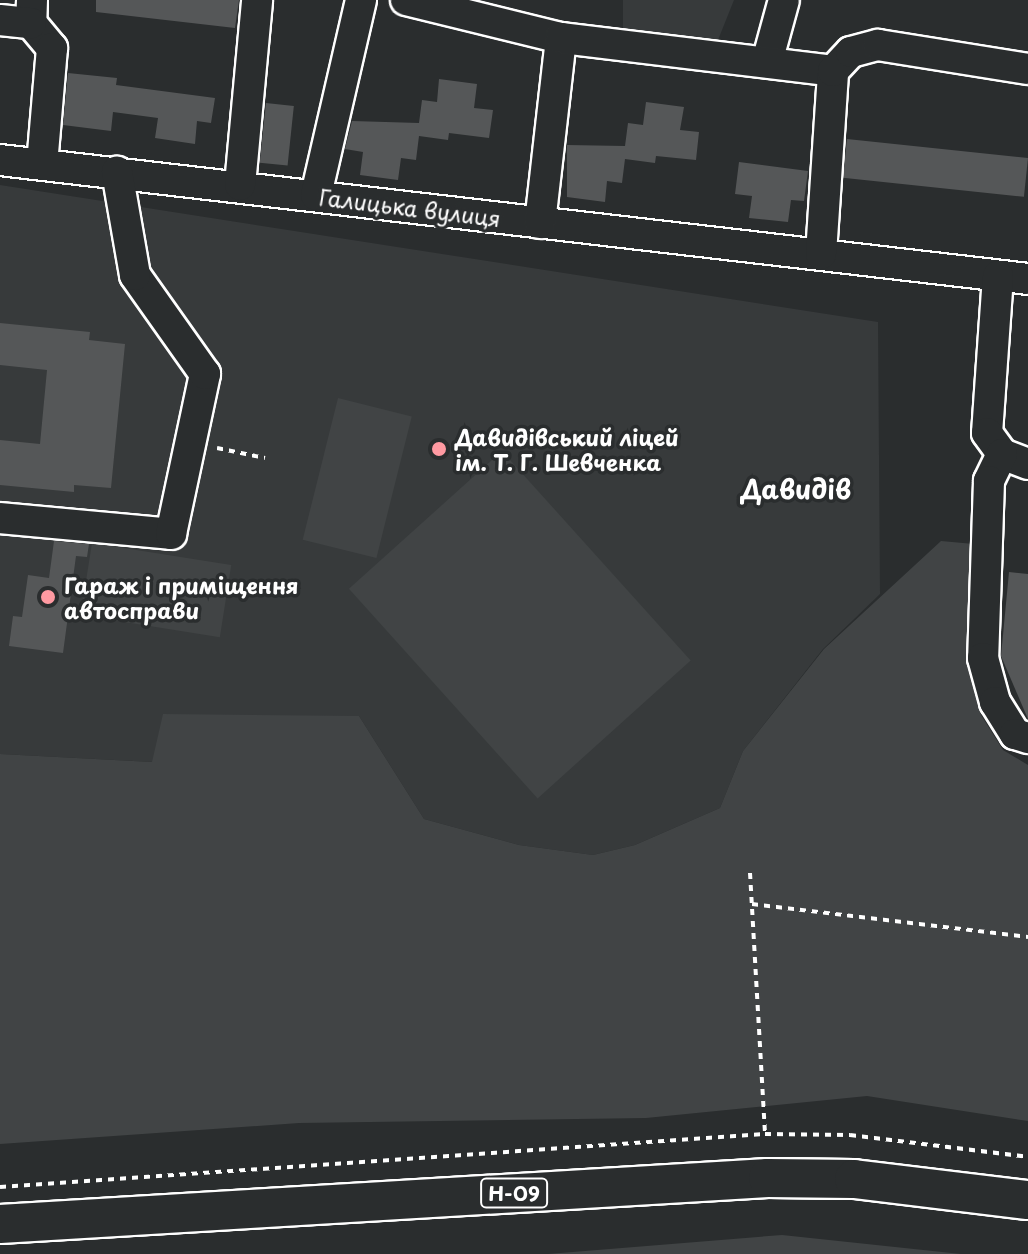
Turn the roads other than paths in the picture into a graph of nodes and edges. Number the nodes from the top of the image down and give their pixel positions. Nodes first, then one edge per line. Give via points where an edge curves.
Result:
1 (257, 0) edge
2 (361, 0) edge
3 (406, 0) edge
4 (784, 0) edge
5 (32, 12) edge
6 (0, 20) edge
7 (561, 38) junction
8 (767, 62) junction
9 (1028, 69) edge
10 (833, 71) junction
11 (0, 160) edge
12 (42, 164) junction
13 (117, 172) junction
14 (240, 185) junction
15 (316, 195) junction
16 (540, 223) junction
17 (821, 254) junction
18 (998, 276) junction
19 (1028, 279) edge
20 (1015, 459) edge
21 (0, 518) edge
22 (1028, 738) edge
23 (1028, 1200) edge
24 (0, 1224) edge

1 - 14 street
2 - 15 street
3 - 7 street
4 - 8 street
5 - 6 street
5 - 12 street via 52,48
7 - 8 street
7 - 16 street
8 - 10 street
9 - 10 street via 878,45 851,52
10 - 17 street
11 - 12 street, Галицька вулиця
12 - 13 street, Галицька вулиця
13 - 14 street, Галицька вулиця
13 - 21 street via 135,275 205,374 171,534
14 - 15 street, Галицька вулиця
15 - 16 street, Галицька вулиця
16 - 17 street, Галицька вулиця
17 - 18 street, Галицька вулиця
18 - 19 street, Галицька вулиця
18 - 20 street via 987,433
20 - 22 street via 989,481 983,658 995,702 1015,734
23 - 24 main road, Н-09 via 854,1179 768,1178

